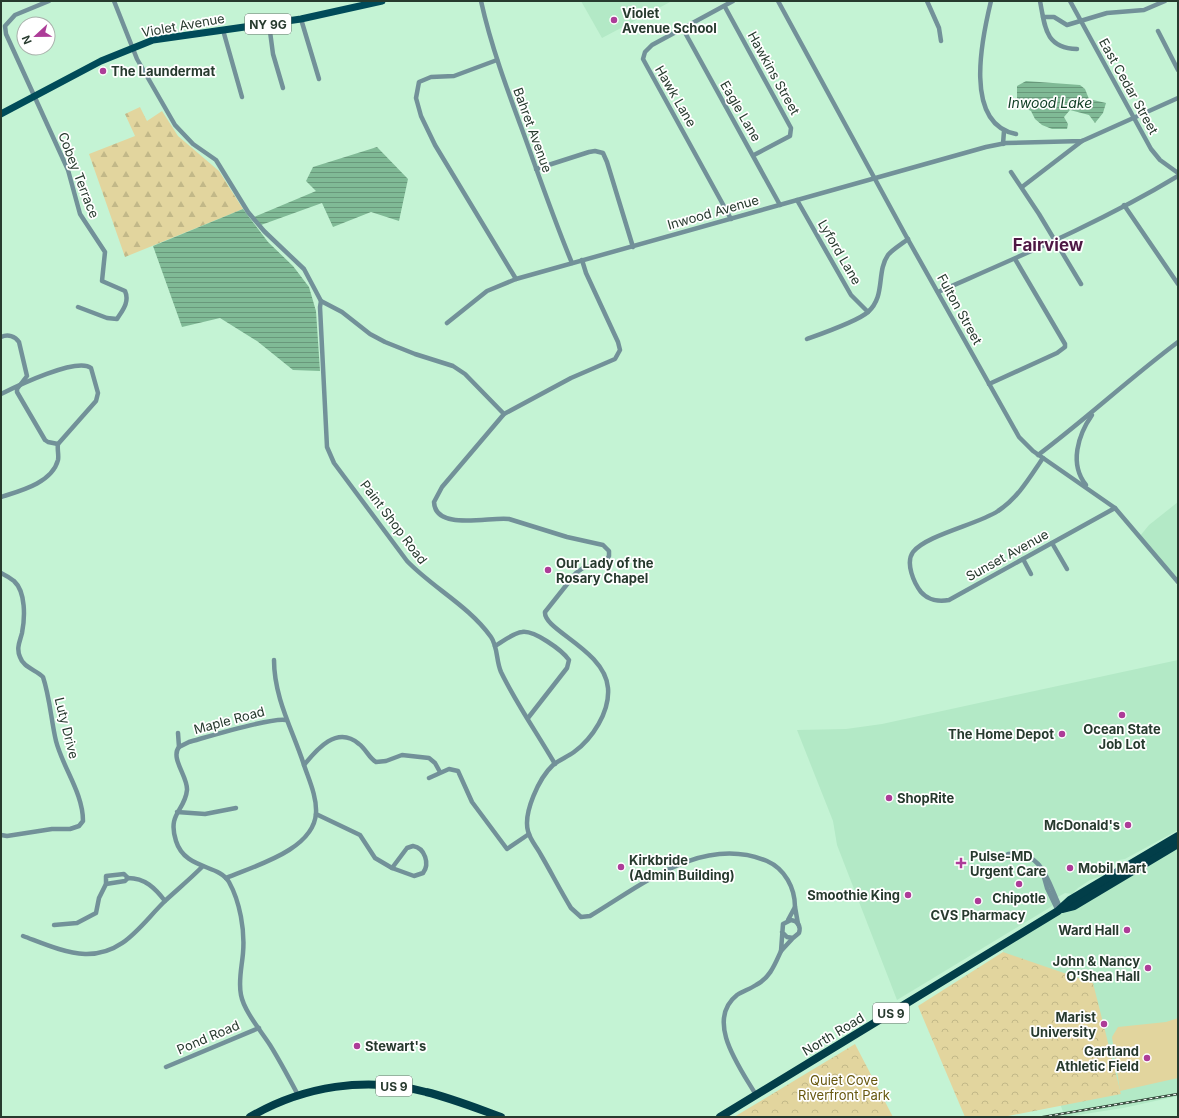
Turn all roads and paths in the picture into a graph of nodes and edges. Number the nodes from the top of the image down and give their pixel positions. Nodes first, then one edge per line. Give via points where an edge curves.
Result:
1 (49, 1) edge
2 (114, 1) edge
3 (382, 1) edge
4 (481, 1) edge
5 (733, 1) edge
6 (778, 1) edge
7 (927, 1) edge
8 (991, 1) edge
9 (1040, 1) edge
10 (1070, 1) edge
11 (1164, 1) edge
12 (725, 7) junction
13 (1043, 17) junction
14 (301, 19) junction
15 (1081, 21) junction
16 (269, 24) junction
17 (683, 29) junction
18 (223, 30) junction
19 (1158, 31) dead end
20 (941, 42) dead end
21 (132, 47) junction
22 (1077, 49) dead end
23 (497, 60) junction
24 (1178, 70) edge
25 (319, 79) dead end
26 (283, 88) dead end
27 (35, 96) junction
28 (242, 97) dead end
29 (1178, 98) edge
30 (1, 114) edge
31 (1134, 118) junction
32 (1004, 131) junction
33 (1016, 134) dead end
34 (1082, 141) junction
35 (1003, 144) junction
36 (754, 155) junction
37 (536, 169) junction
38 (1011, 172) dead end
39 (1178, 174) edge
40 (875, 178) junction
41 (1022, 187) junction
42 (797, 200) junction
43 (780, 204) junction
44 (1124, 205) junction
45 (731, 219) junction
46 (908, 239) junction
47 (1055, 241) junction
48 (633, 247) junction
49 (1014, 259) junction
50 (582, 260) junction
51 (572, 263) junction
52 (516, 279) junction
53 (1081, 284) dead end
54 (1178, 284) edge
55 (938, 292) junction
56 (322, 301) junction
57 (78, 307) dead end
58 (868, 312) junction
59 (447, 323) dead end
60 (1, 337) edge
61 (806, 340) dead end
62 (1178, 342) edge
63 (23, 382) junction
64 (989, 384) junction
65 (1, 394) edge
66 (1101, 403) junction
67 (504, 414) junction
68 (58, 444) junction
69 (1038, 455) junction
70 (1043, 458) junction
71 (1092, 491) junction
72 (1, 497) edge
73 (1115, 508) junction
74 (1052, 543) junction
75 (1023, 559) junction
76 (1067, 569) dead end
77 (1, 573) edge
78 (1031, 574) dead end
79 (1178, 582) edge
80 (495, 646) junction
81 (274, 660) dead end
82 (528, 718) junction
83 (286, 720) junction
84 (178, 733) dead end
85 (179, 747) junction
86 (555, 764) junction
87 (304, 765) junction
88 (440, 772) junction
89 (429, 778) dead end
90 (236, 808) dead end
91 (177, 812) junction
92 (316, 814) junction
93 (529, 834) junction
94 (1, 835) edge
95 (1178, 836) edge
96 (1178, 844) edge
97 (1008, 854) dead end
98 (202, 867) junction
99 (392, 868) junction
100 (226, 878) junction
101 (165, 901) junction
102 (795, 908) junction
103 (1059, 910) junction
104 (788, 920) junction
105 (798, 924) junction
106 (54, 926) dead end
107 (782, 932) junction
108 (23, 936) dead end
109 (793, 938) junction
110 (781, 951) junction
111 (259, 1028) junction
112 (166, 1067) dead end
113 (298, 1095) junction
114 (756, 1095) junction
115 (263, 1114) edge
116 (250, 1117) edge
117 (501, 1117) edge
118 (720, 1117) edge

1 - 27 street via 16,15 7,22 5,29
2 - 21 street
3 - 14 main road, Violet Avenue / NY 9G
4 - 23 street, Bahret Avenue
5 - 12 street, Hawk Lane
6 - 40 street, Fulton Street
7 - 20 street via 939,28
8 - 32 street via 984,32 980,87 987,112 994,123
9 - 13 street
10 - 15 street, East Cedar Street
11 - 15 street via 1144,10 1107,13
12 - 17 street, Hawk Lane
12 - 36 street, Hawkins Street via 791,128 790,136
13 - 15 street via 1054,17 1066,25
13 - 22 street via 1052,42 1062,48
14 - 16 main road, Violet Avenue / NY 9G
14 - 25 street
15 - 31 street, East Cedar Street
16 - 18 main road, Violet Avenue / NY 9G
16 - 26 street via 273,54
17 - 36 street, Eagle Lane
17 - 45 street, Hawk Lane via 648,49 643,59
18 - 21 main road, Violet Avenue / NY 9G via 163,38
18 - 28 street
19 - 24 street
21 - 27 main road, Violet Avenue / NY 9G
21 - 56 street via 180,133 216,160 248,212 304,269
23 - 37 street, Bahret Avenue
23 - 52 street via 454,76 426,78 419,82 416,98 421,116 435,145
27 - 30 main road, Violet Avenue / NY 9G
27 - 57 street, Cobey Terrace via 68,170 80,214 105,252 102,281 125,291 127,296 117,319
29 - 31 street
31 - 34 street
31 - 39 street, East Cedar Street via 1156,156
32 - 33 street
32 - 35 street
34 - 35 street, Inwood Avenue
34 - 41 street
35 - 40 street, Inwood Avenue
36 - 43 street, Eagle Lane
37 - 48 street via 589,152 603,153
37 - 51 street, Bahret Avenue
38 - 41 street
39 - 44 street
40 - 42 street, Inwood Avenue
40 - 46 street, Fulton Street
41 - 47 street
42 - 43 street, Inwood Avenue
42 - 58 street, Lyford Lane via 851,295
43 - 45 street, Inwood Avenue
44 - 47 street
44 - 54 street
45 - 48 street, Inwood Avenue
46 - 55 street, Fulton Street
46 - 58 street via 888,255 883,267 880,292
47 - 49 street
47 - 53 street
48 - 50 street, Inwood Avenue
49 - 55 street
49 - 64 street via 1065,344 1058,353
50 - 51 street, Inwood Avenue
50 - 67 street via 618,342 619,353 610,362 571,378
51 - 52 street, Inwood Avenue
52 - 59 street, Inwood Avenue via 488,291
55 - 64 street, Fulton Street
56 - 67 street via 385,342 453,366 465,374
56 - 80 street, Paint Shop Road via 320,308 327,447 334,463 407,562 477,621 491,637
58 - 61 street
60 - 63 street via 9,336 19,342 27,376
62 - 66 street
63 - 65 street
63 - 68 street via 17,392 45,440
63 - 68 street via 61,370 82,366 92,368 98,394 96,401
64 - 69 street, Fulton Street via 1019,437
66 - 69 street via 1073,429
66 - 71 street via 1084,429 1077,452 1080,477
67 - 86 street via 437,494 434,502 436,510 447,517 462,521 509,519 603,545 610,553 604,563 576,572 545,612 550,624 598,663 605,674 608,688 604,710 592,734 578,749
68 - 72 street via 58,459 43,480
69 - 70 street, Fulton Street
70 - 71 street, Fulton Street
70 - 75 street, Sunset Avenue via 1008,505 996,513 924,544 913,551 910,565 914,580 922,593 941,602
71 - 73 street, Fulton Street
73 - 74 street, Sunset Avenue
73 - 79 street, Fulton Street
74 - 75 street, Sunset Avenue
74 - 76 street
75 - 78 street
77 - 94 street, Luty Drive via 15,582 21,594 24,610 18,651 23,662 43,677 56,741 79,800 83,821 79,826 70,829
80 - 82 street, Paint Shop Road via 501,671
80 - 82 street via 517,633 526,632 557,648 569,660 567,668
81 - 83 street via 274,677
82 - 86 street, Paint Shop Road
83 - 85 street, Maple Road via 262,723 189,742
83 - 87 street via 294,734
84 - 85 street
85 - 91 street via 177,757 187,790
86 - 93 street via 542,780 530,807 527,819
87 - 88 street via 318,747 338,737 348,738 360,744 376,762 402,755 429,758
87 - 92 street
88 - 89 street
88 - 93 street via 451,769 459,772 472,802 507,848
90 - 91 street via 205,814
91 - 98 street via 173,827 176,843 183,855
92 - 99 street via 360,835 375,858
92 - 100 street via 307,833 293,848 277,858
93 - 102 street via 569,904 581,917 590,916 678,865 708,855 725,853 759,858 782,870 792,889
95 - 103 highway, North Road / US 9 via 1075,896
96 - 103 highway, North Road / US 9 via 1074,906
97 - 103 street via 1026,856 1042,868
98 - 100 street
98 - 101 street
99 - 99 street via 416,876 423,874 426,863 420,849 413,846 402,853
100 - 111 street via 238,905 244,941 240,994
101 - 106 street via 150,884 137,878 128,878 124,874 106,876 106,884 99,898 96,913 78,923
101 - 108 street via 130,938 107,951 79,953
102 - 104 street
102 - 105 street
103 - 114 highway, North Road / US 9
104 - 105 street via 794,920
104 - 107 street via 783,924
105 - 109 street via 799,933
107 - 109 street
107 - 110 street
109 - 110 street
110 - 114 street via 771,972 765,979 738,995 731,1002 724,1019 729,1046
111 - 112 street, Pond Road
111 - 113 street
113 - 115 highway, US 9
113 - 117 highway, US 9 via 341,1086 392,1085 427,1092
114 - 118 highway, North Road / US 9
115 - 116 highway, US 9

